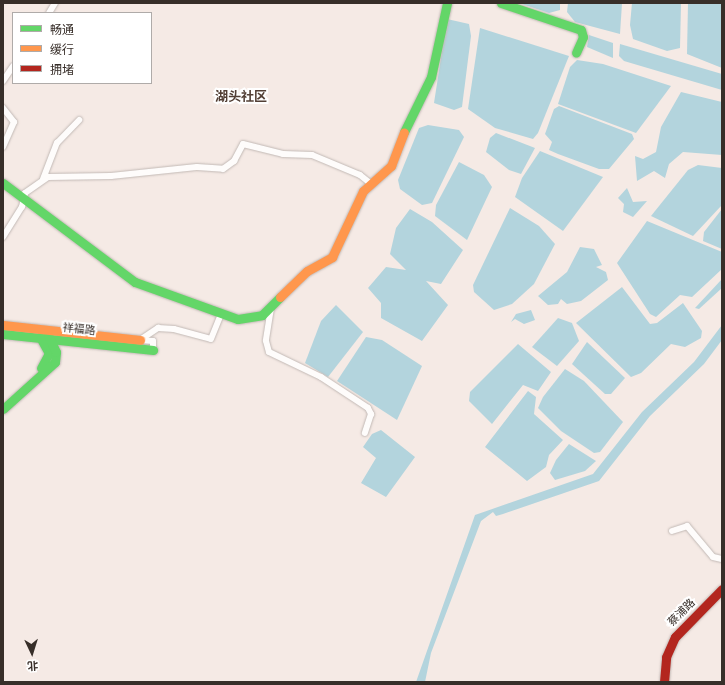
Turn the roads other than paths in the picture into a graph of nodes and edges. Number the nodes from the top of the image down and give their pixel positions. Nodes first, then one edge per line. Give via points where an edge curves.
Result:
1 (55, 3) edge
2 (447, 3) edge
3 (501, 3) edge
4 (50, 12) edge
5 (576, 53) dead end
6 (12, 68) edge
7 (3, 81) edge
8 (3, 108) edge
9 (79, 120) dead end
10 (3, 147) edge
11 (43, 179) junction
12 (3, 183) edge
13 (370, 183) junction
14 (23, 196) junction
15 (3, 237) edge
16 (271, 308) junction
17 (220, 314) junction
18 (3, 325) edge
19 (41, 333) junction
20 (3, 334) edge
21 (52, 339) junction
22 (140, 340) junction
23 (153, 350) joint
24 (3, 401) edge
25 (3, 408) edge
26 (365, 433) dead end
27 (672, 531) dead end
28 (722, 559) edge
29 (722, 589) edge
30 (664, 682) edge

1 - 4 street
2 - 13 street via 429,84 412,110 391,166 379,180
3 - 5 street via 582,30
6 - 7 street
8 - 10 street via 14,122
9 - 11 street via 57,143
11 - 13 street via 197,167 223,169 234,161 243,144 283,154 312,155 360,175
11 - 14 street
12 - 14 street
13 - 16 street via 347,221 332,257 307,271
14 - 15 street via 22,207
14 - 17 street via 122,274
16 - 17 street via 251,318
16 - 26 street via 266,341 269,352 321,377 368,408 371,414
17 - 22 street via 211,339 174,329 158,328
18 - 19 street, 祥福路
19 - 20 street, 祥福路
19 - 21 street
19 - 22 street, 祥福路
19 - 24 street via 46,344 48,361
21 - 23 street, 祥福路
21 - 25 street via 55,362
22 - 23 street via 153,341
27 - 28 street via 687,526 713,557
29 - 30 street, 蔡浦路 via 675,637 666,657

